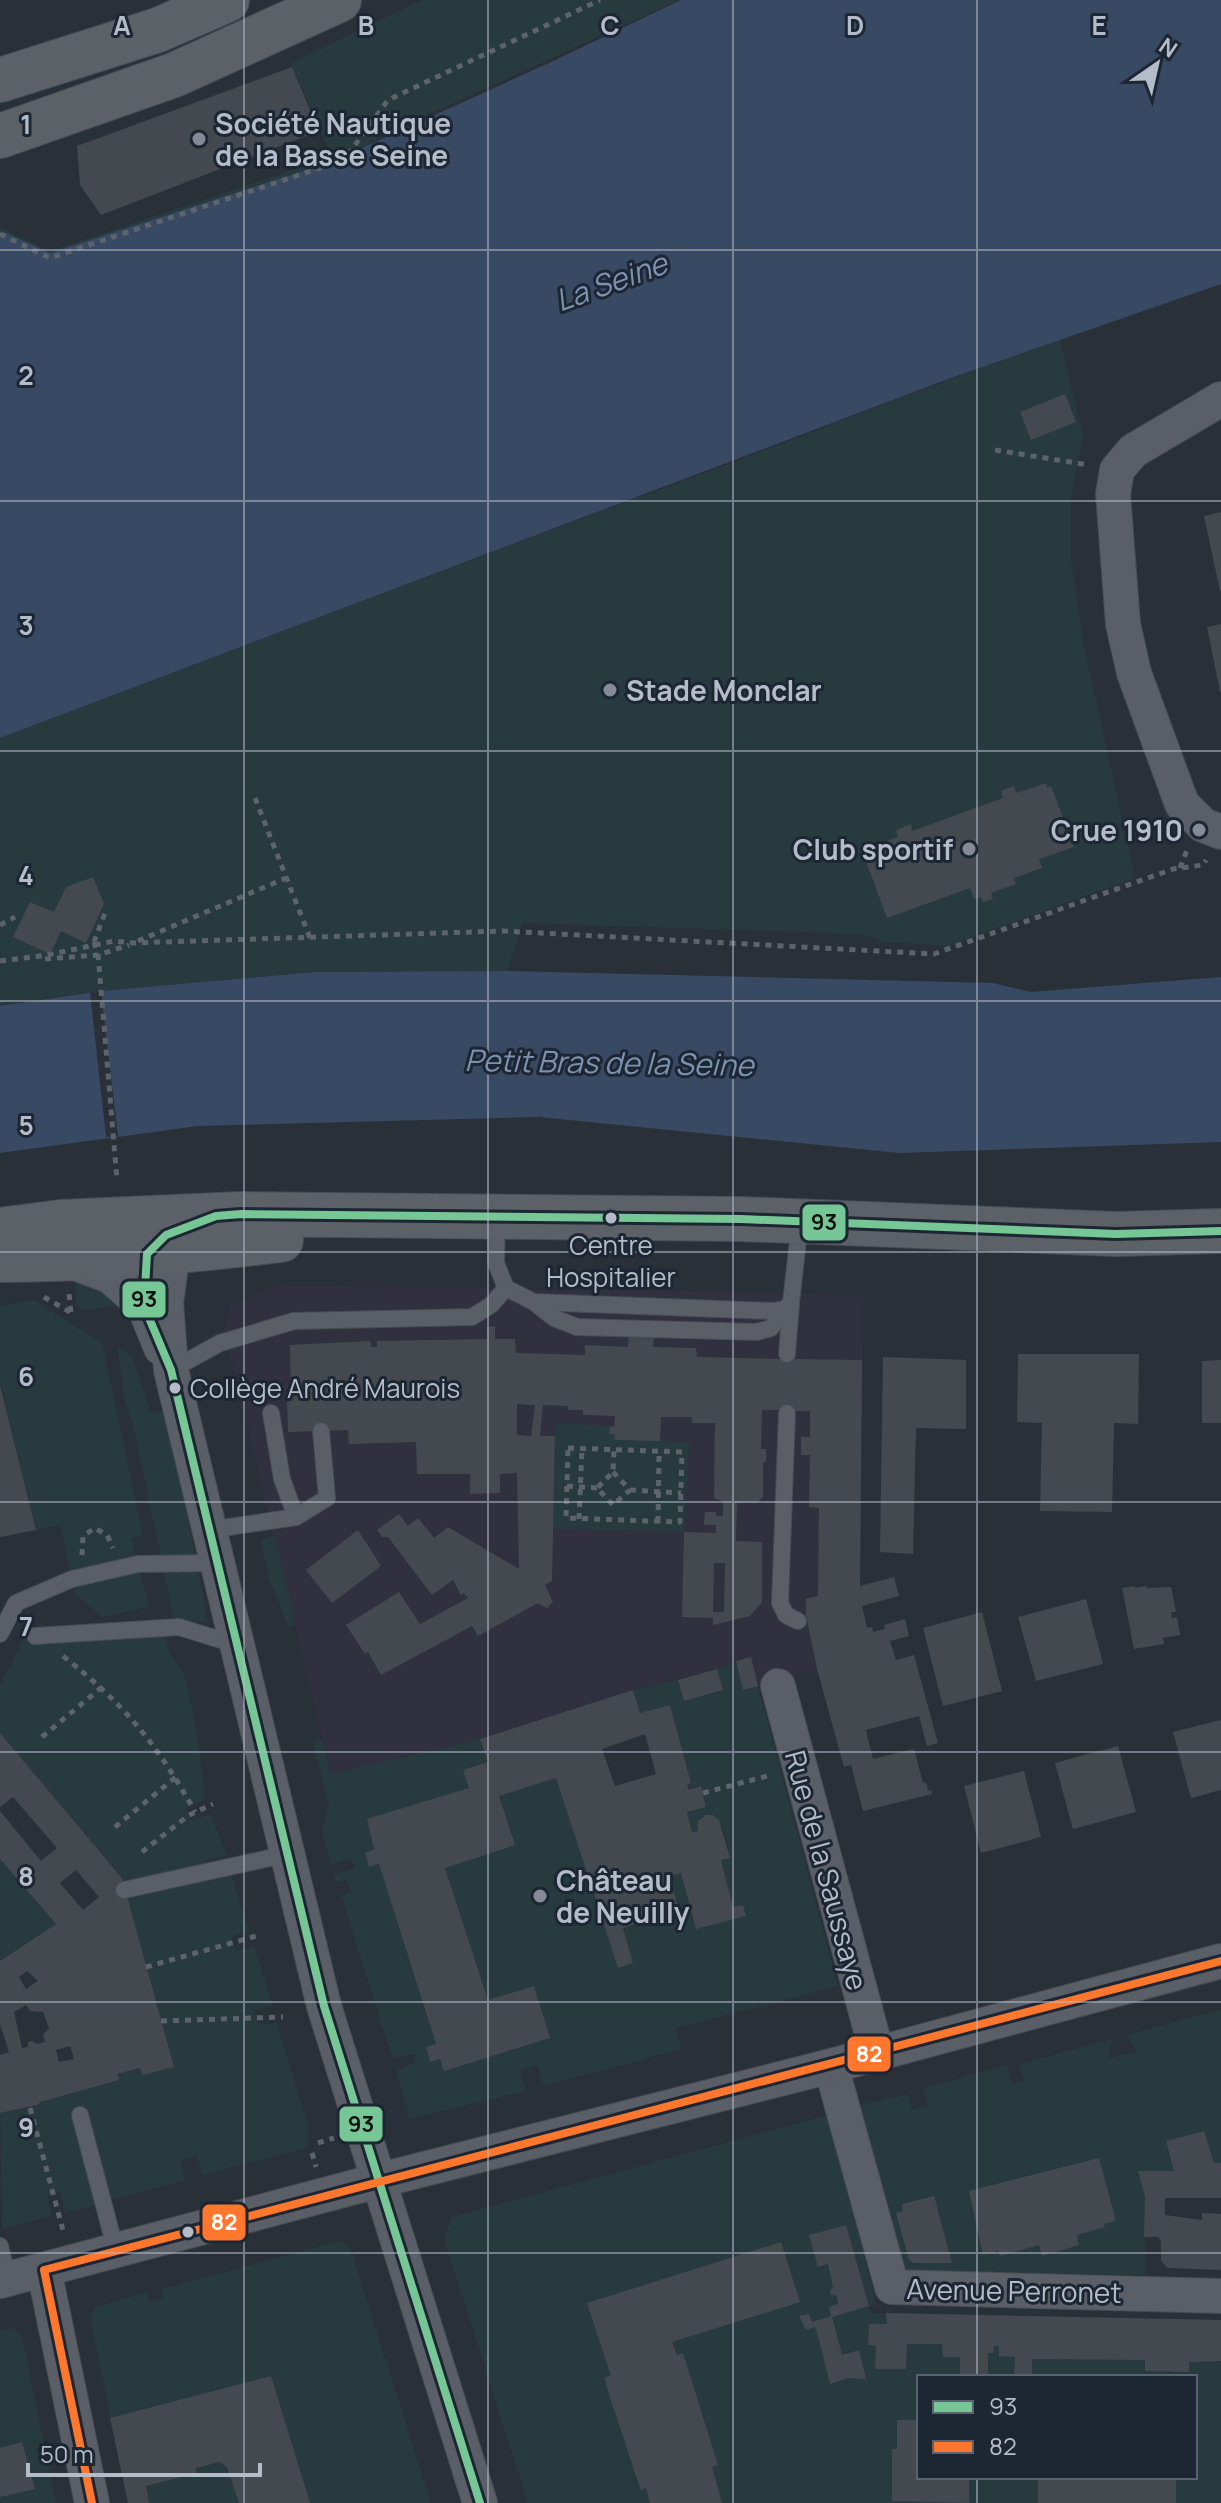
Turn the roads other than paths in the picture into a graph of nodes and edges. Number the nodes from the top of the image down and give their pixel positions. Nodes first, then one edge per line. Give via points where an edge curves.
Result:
1 (227, 0) edge
2 (339, 0) edge
3 (0, 80) edge
4 (0, 136) edge
5 (1221, 399) edge
6 (1215, 844) edge
7 (216, 1216) junction
8 (484, 1217) junction
9 (800, 1222) junction
10 (0, 1230) edge
11 (1221, 1231) edge
12 (160, 1254) junction
13 (0, 1260) edge
14 (65, 1260) junction
15 (506, 1288) junction
16 (144, 1306) junction
17 (787, 1306) junction
18 (787, 1354) dead end
19 (171, 1370) junction
20 (271, 1413) dead end
21 (787, 1413) dead end
22 (321, 1431) dead end
23 (296, 1517) junction
24 (213, 1546) junction
25 (798, 1621) dead end
26 (0, 1634) edge
27 (35, 1636) dead end
28 (237, 1645) junction
29 (778, 1686) dead end
30 (288, 1854) junction
31 (124, 1890) dead end
32 (1221, 1961) edge
33 (877, 2053) junction
34 (831, 2066) junction
35 (80, 2115) dead end
36 (377, 2181) junction
37 (0, 2246) edge
38 (116, 2251) junction
39 (44, 2270) junction
40 (4, 2280) edge
41 (1221, 2296) edge
42 (92, 2503) edge
43 (480, 2503) edge

1 - 3 main road via 158,30
2 - 4 main road via 174,75
5 - 6 street via 1133,451 1117,470 1113,494 1121,610 1134,673 1182,804
7 - 8 main road
7 - 10 main road via 61,1222
7 - 12 street via 166,1235
8 - 9 main road
8 - 12 main road
8 - 15 lane
9 - 11 main road via 1116,1234
9 - 17 lane
12 - 14 main road
12 - 16 street
12 - 19 street
13 - 14 main road
14 - 16 street via 110,1276
15 - 17 lane via 534,1302 745,1311
15 - 19 lane via 472,1317 294,1321 220,1343
16 - 19 street
17 - 18 lane
19 - 24 street
20 - 23 lane via 282,1479
21 - 25 lane via 780,1603 786,1615
22 - 23 lane via 327,1498
23 - 24 lane
24 - 26 lane via 72,1579 16,1603
24 - 28 street
27 - 28 lane via 179,1627
28 - 30 street
29 - 33 street, Rue de la Saussaye
30 - 31 lane
30 - 36 street via 324,2006
32 - 33 street
33 - 34 street
34 - 36 street
34 - 41 street, Avenue Perronet via 892,2287
35 - 38 lane
36 - 38 street
36 - 43 street
37 - 40 lane
38 - 39 street
39 - 40 street
39 - 42 street

